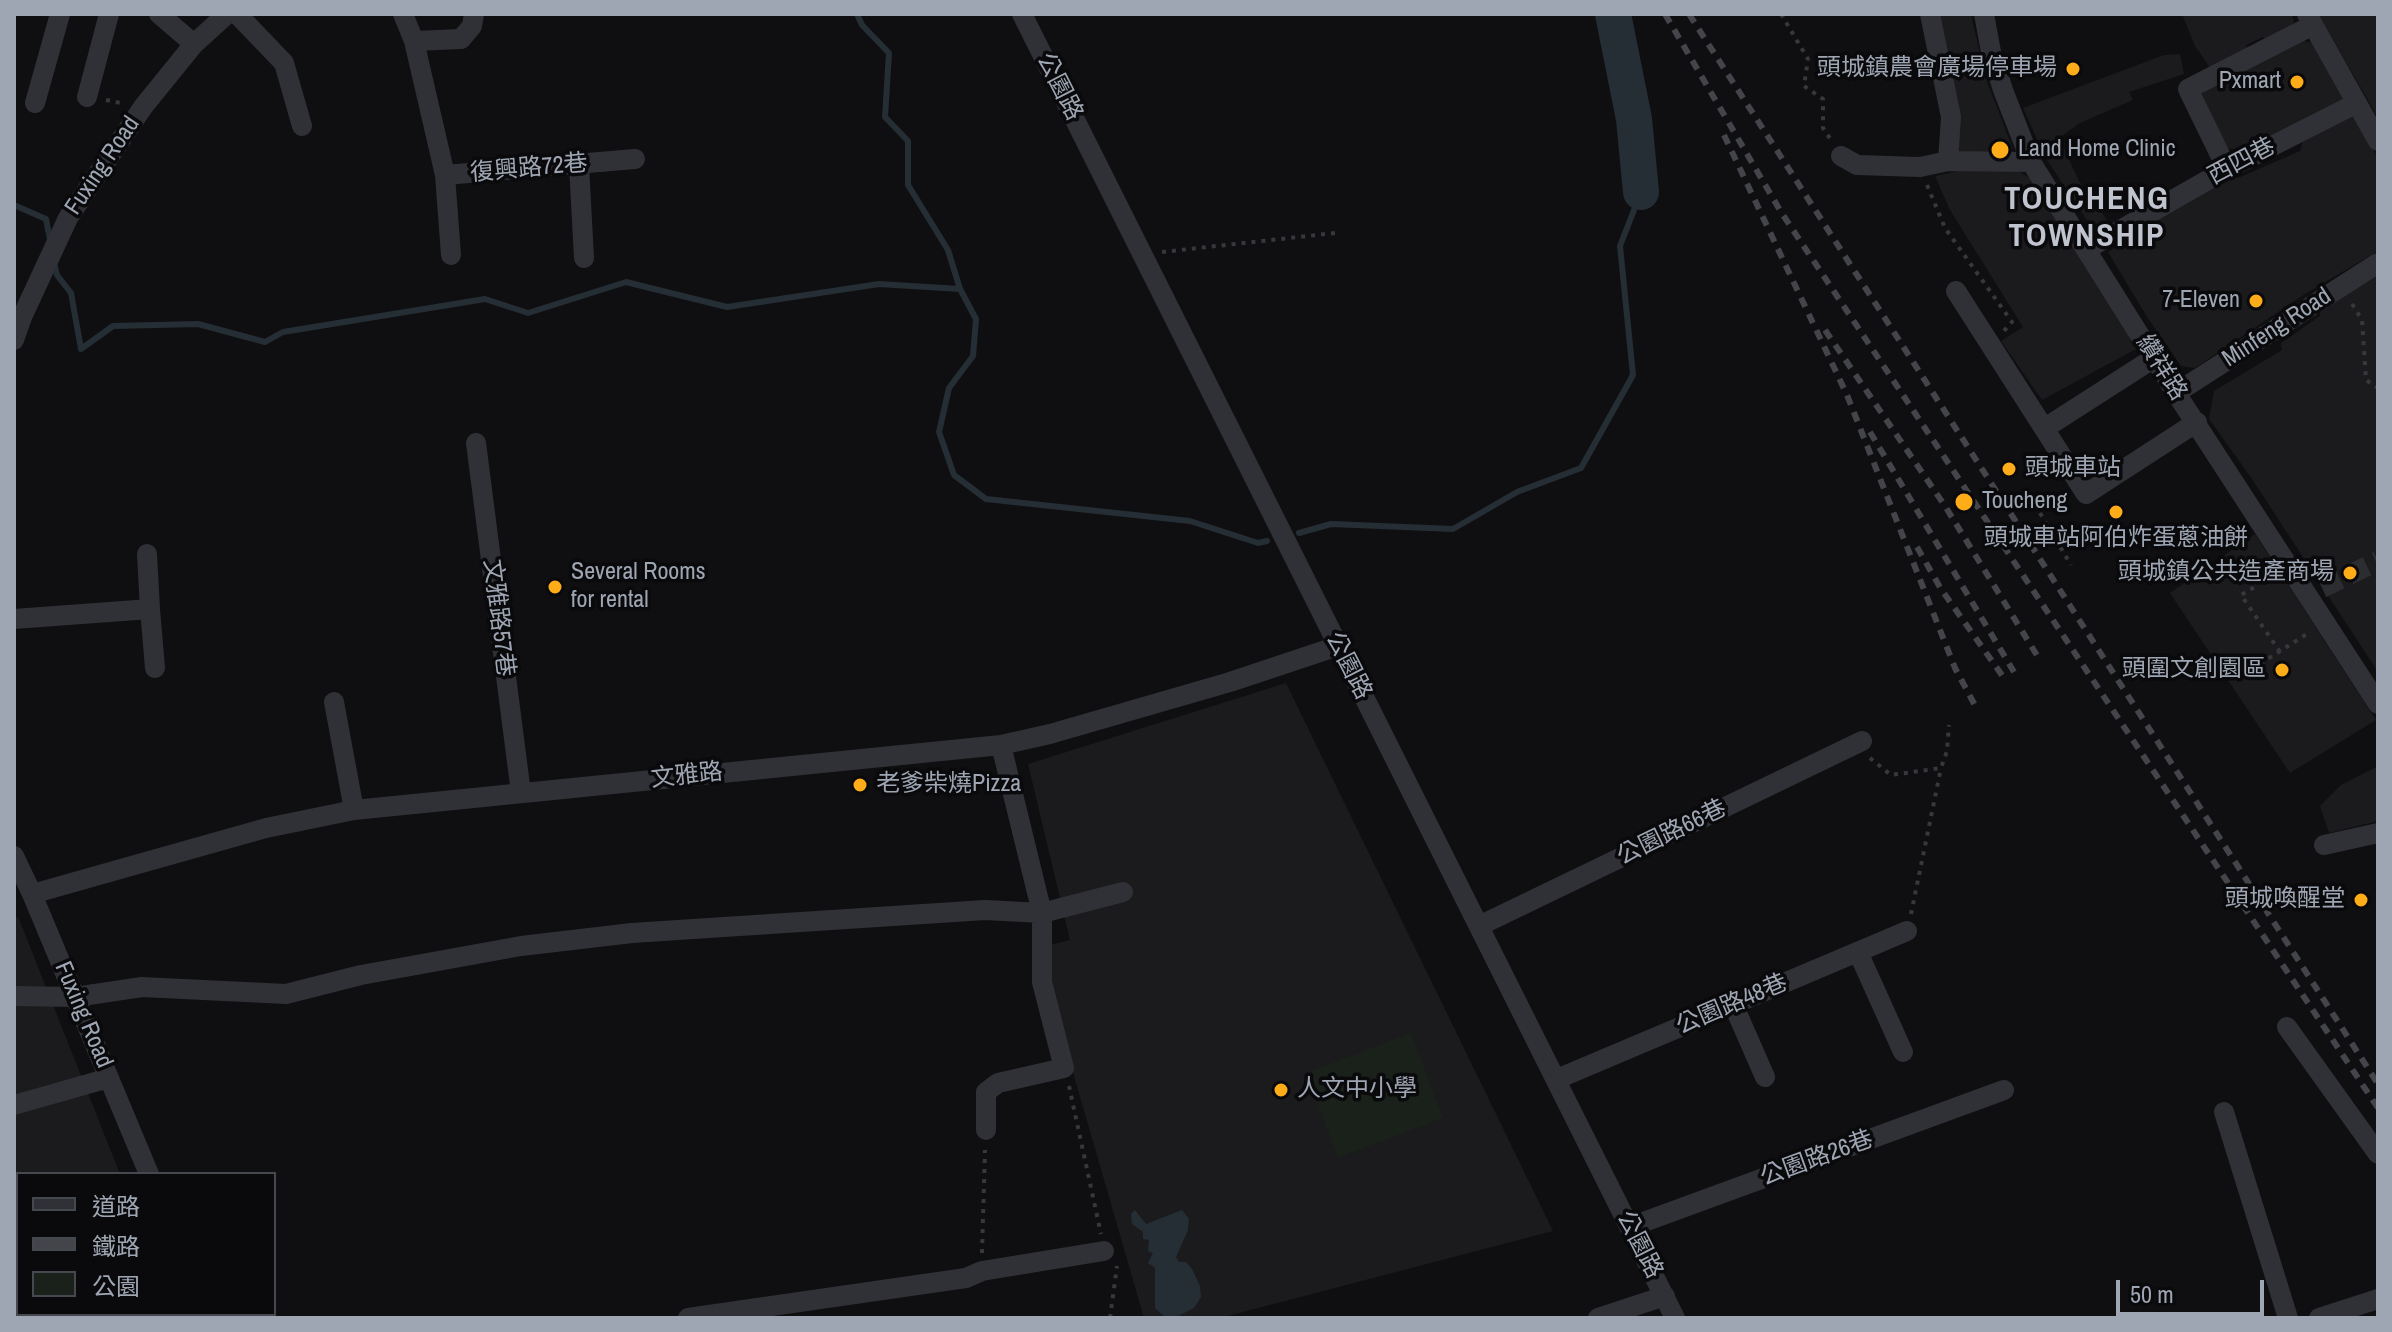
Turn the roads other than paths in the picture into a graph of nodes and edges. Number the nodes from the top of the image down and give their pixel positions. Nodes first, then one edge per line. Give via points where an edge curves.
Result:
1 (60, 14) edge
2 (109, 14) edge
3 (159, 14) edge
4 (227, 14) edge
5 (237, 14) edge
6 (403, 14) edge
7 (474, 14) edge
8 (1022, 14) edge
9 (1930, 14) edge
10 (1984, 14) edge
11 (2310, 20) edge
12 (414, 41) junction
13 (194, 44) junction
14 (87, 97) dead end
15 (35, 103) dead end
16 (2357, 103) junction
17 (302, 126) dead end
18 (2378, 141) edge
19 (1841, 156) road end
20 (635, 159) dead end
21 (1948, 161) junction
22 (2031, 162) junction
23 (579, 165) junction
24 (2227, 169) junction
25 (445, 175) junction
26 (2087, 249) junction
27 (451, 255) dead end
28 (584, 258) dead end
29 (2378, 263) edge
30 (1956, 291) dead end
31 (14, 340) edge
32 (2154, 358) junction
33 (2176, 393) junction
34 (2197, 422) junction
35 (2045, 428) junction
36 (476, 443) dead end
37 (147, 554) dead end
38 (150, 609) junction
39 (14, 619) edge
40 (1338, 646) junction
41 (155, 668) dead end
42 (334, 702) dead end
43 (2378, 704) edge
44 (1862, 741) road end
45 (1001, 745) junction
46 (521, 793) junction
47 (354, 810) junction
48 (2378, 833) edge
49 (2324, 845) dead end
50 (14, 856) edge
51 (1123, 892) dead end
52 (32, 894) junction
53 (1042, 913) junction
54 (1481, 925) junction
55 (1907, 931) road end
56 (1858, 952) junction
57 (14, 996) edge
58 (75, 997) junction
59 (1733, 1004) junction
60 (2287, 1027) dead end
61 (1903, 1052) dead end
62 (1765, 1077) dead end
63 (109, 1078) junction
64 (1557, 1079) junction
65 (2004, 1090) dead end
66 (14, 1105) edge
67 (2224, 1112) dead end
68 (986, 1130) road end
69 (2378, 1154) edge
70 (146, 1172) edge
71 (1630, 1227) junction
72 (1104, 1251) road end
73 (1665, 1296) junction
74 (2378, 1299) edge
75 (690, 1318) edge
76 (1598, 1318) edge
77 (1675, 1318) edge
78 (2288, 1318) edge
79 (2319, 1318) edge

1 - 15 street
2 - 14 street
3 - 13 street
4 - 13 street, Fuxing Road
5 - 17 street via 284,63
6 - 12 street, 復興路72巷
7 - 12 street via 461,39
8 - 40 street, 公園路
9 - 21 street via 1951,117
10 - 22 street, 纘祥路 via 2003,90
11 - 16 street
11 - 24 street via 2188,89
12 - 25 street, 復興路72巷
13 - 31 street, Fuxing Road via 143,107 68,218
16 - 18 street
16 - 24 street, 西四巷
19 - 21 street via 1857,165 1920,167
20 - 23 street, 復興路72巷
21 - 22 street
22 - 26 street, 纘祥路
23 - 25 street, 復興路72巷
23 - 28 street
24 - 26 street, 西四巷
25 - 27 street
26 - 32 street, 纘祥路
29 - 33 street, Minfeng Road
30 - 35 street
32 - 33 street, 纘祥路
32 - 35 street
33 - 34 street, 纘祥路
34 - 35 street via 2086,494
34 - 43 street, 纘祥路 via 2316,592 2325,620
36 - 46 street, 文雅路57巷
37 - 38 street
38 - 39 street
38 - 41 street
40 - 45 street, 文雅路 via 1230,682
40 - 54 street, 公園路
42 - 47 street
44 - 54 street, 公園路66巷
45 - 46 street, 文雅路
45 - 53 street
46 - 47 street, 文雅路
47 - 52 street, 文雅路 via 266,828
48 - 49 street
50 - 52 street, Fuxing Road
51 - 53 street
52 - 58 street, Fuxing Road
53 - 58 street via 985,910 632,933 521,946 286,994 142,987
53 - 68 street via 1042,982 1064,1068 998,1083 986,1092
54 - 64 street, 公園路
55 - 56 street, 公園路48巷
56 - 59 street, 公園路48巷
56 - 61 street
57 - 58 street
58 - 63 street, Fuxing Road
59 - 62 street
59 - 64 street, 公園路48巷
60 - 69 street
63 - 66 street
63 - 70 street, Fuxing Road
64 - 71 street, 公園路
65 - 71 street, 公園路26巷
67 - 78 street
71 - 73 street, 公園路
72 - 75 street via 966,1278
73 - 76 street
73 - 77 street, 公園路
74 - 79 street

